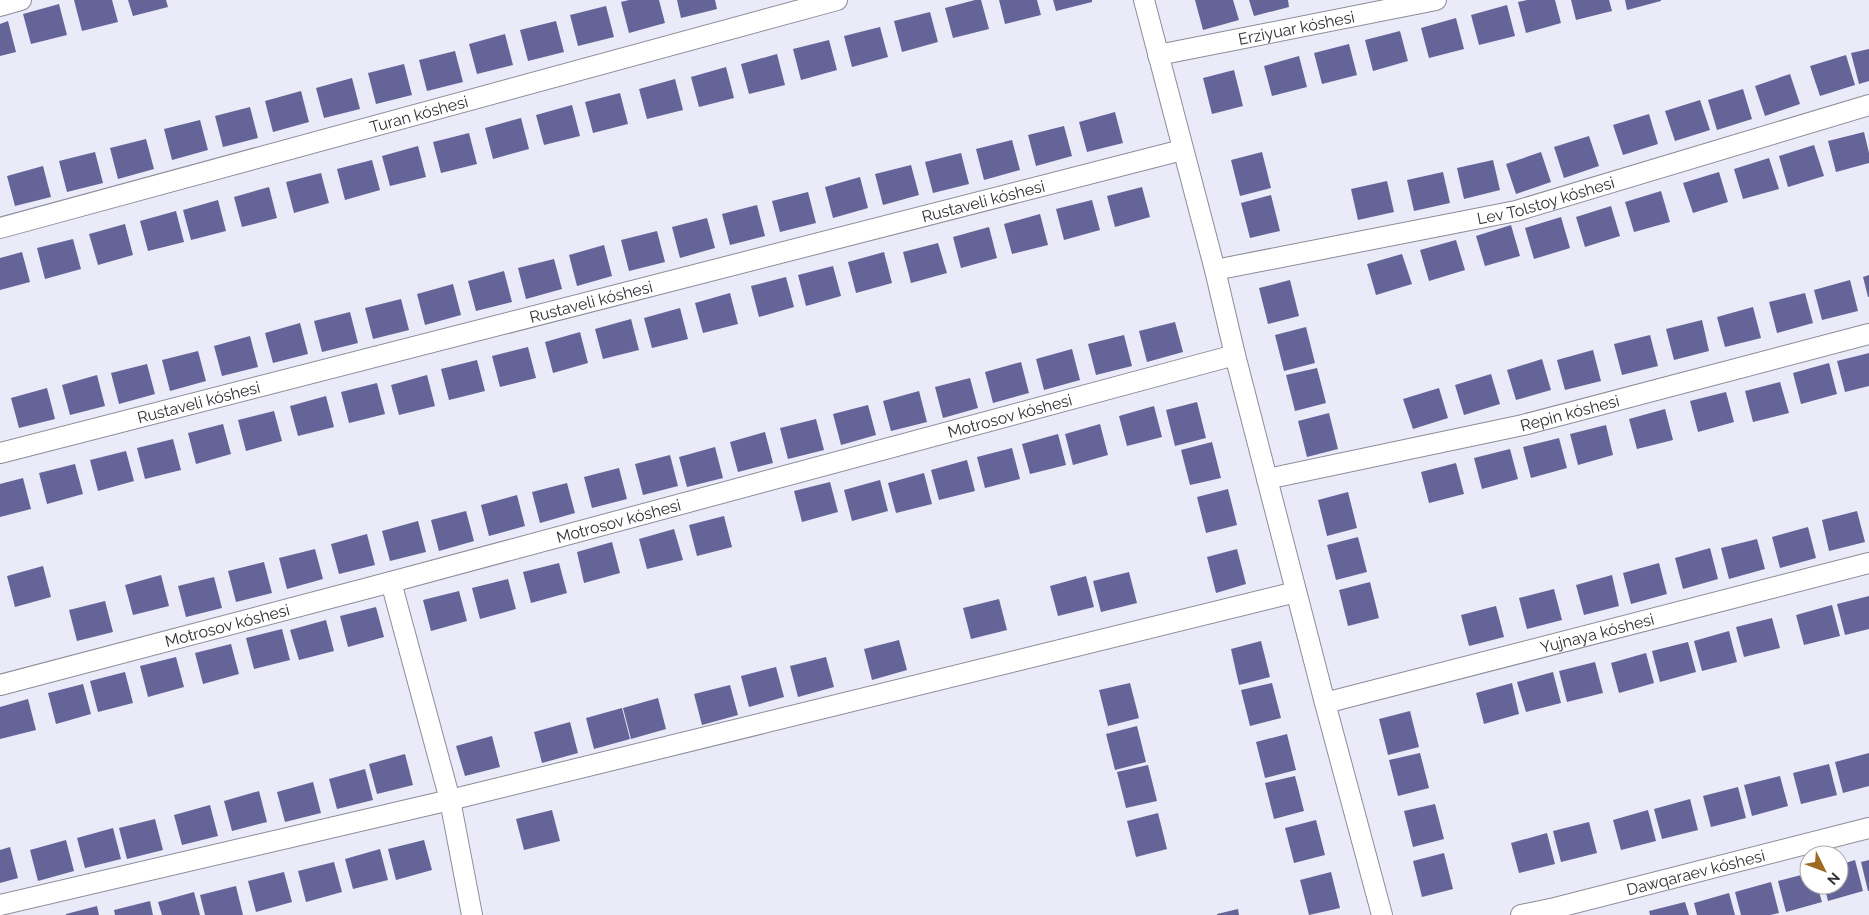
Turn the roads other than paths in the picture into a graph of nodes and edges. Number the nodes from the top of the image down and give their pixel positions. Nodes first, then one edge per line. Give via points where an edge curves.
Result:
1 (21, 0) edge
2 (837, 0) edge
3 (1144, 0) edge
4 (1436, 0) edge
5 (0, 6) edge
6 (1158, 55) junction
7 (1869, 105) edge
8 (1182, 150) junction
9 (0, 228) edge
10 (1215, 270) junction
11 (1869, 334) edge
12 (1235, 355) junction
13 (0, 453) edge
14 (1267, 479) junction
15 (1869, 563) edge
16 (391, 582) junction
17 (1296, 592) junction
18 (0, 685) edge
19 (1325, 702) junction
20 (450, 800) junction
21 (1869, 828) edge
22 (0, 905) edge
23 (472, 915) edge
24 (1382, 915) edge
25 (1521, 915) edge

1 - 5 street
2 - 9 street, Turan kóshesi
3 - 6 street
4 - 6 street, Erziyuar kóshesi
6 - 8 street
7 - 10 street, Lev Tolstoy kóshesi via 1516,211
8 - 10 street
8 - 13 street, Rustaveli kóshesi
10 - 12 street
11 - 14 street, Repin kóshesi via 1522,425
12 - 14 street
12 - 16 street, Motrosov kóshesi
14 - 17 street
15 - 19 street, Yujnaya kóshesi
16 - 18 street, Motrosov kóshesi
16 - 20 street
17 - 19 street
17 - 20 street
19 - 24 street
20 - 22 street
20 - 23 street
21 - 25 street, Dawqaraev kóshesi

